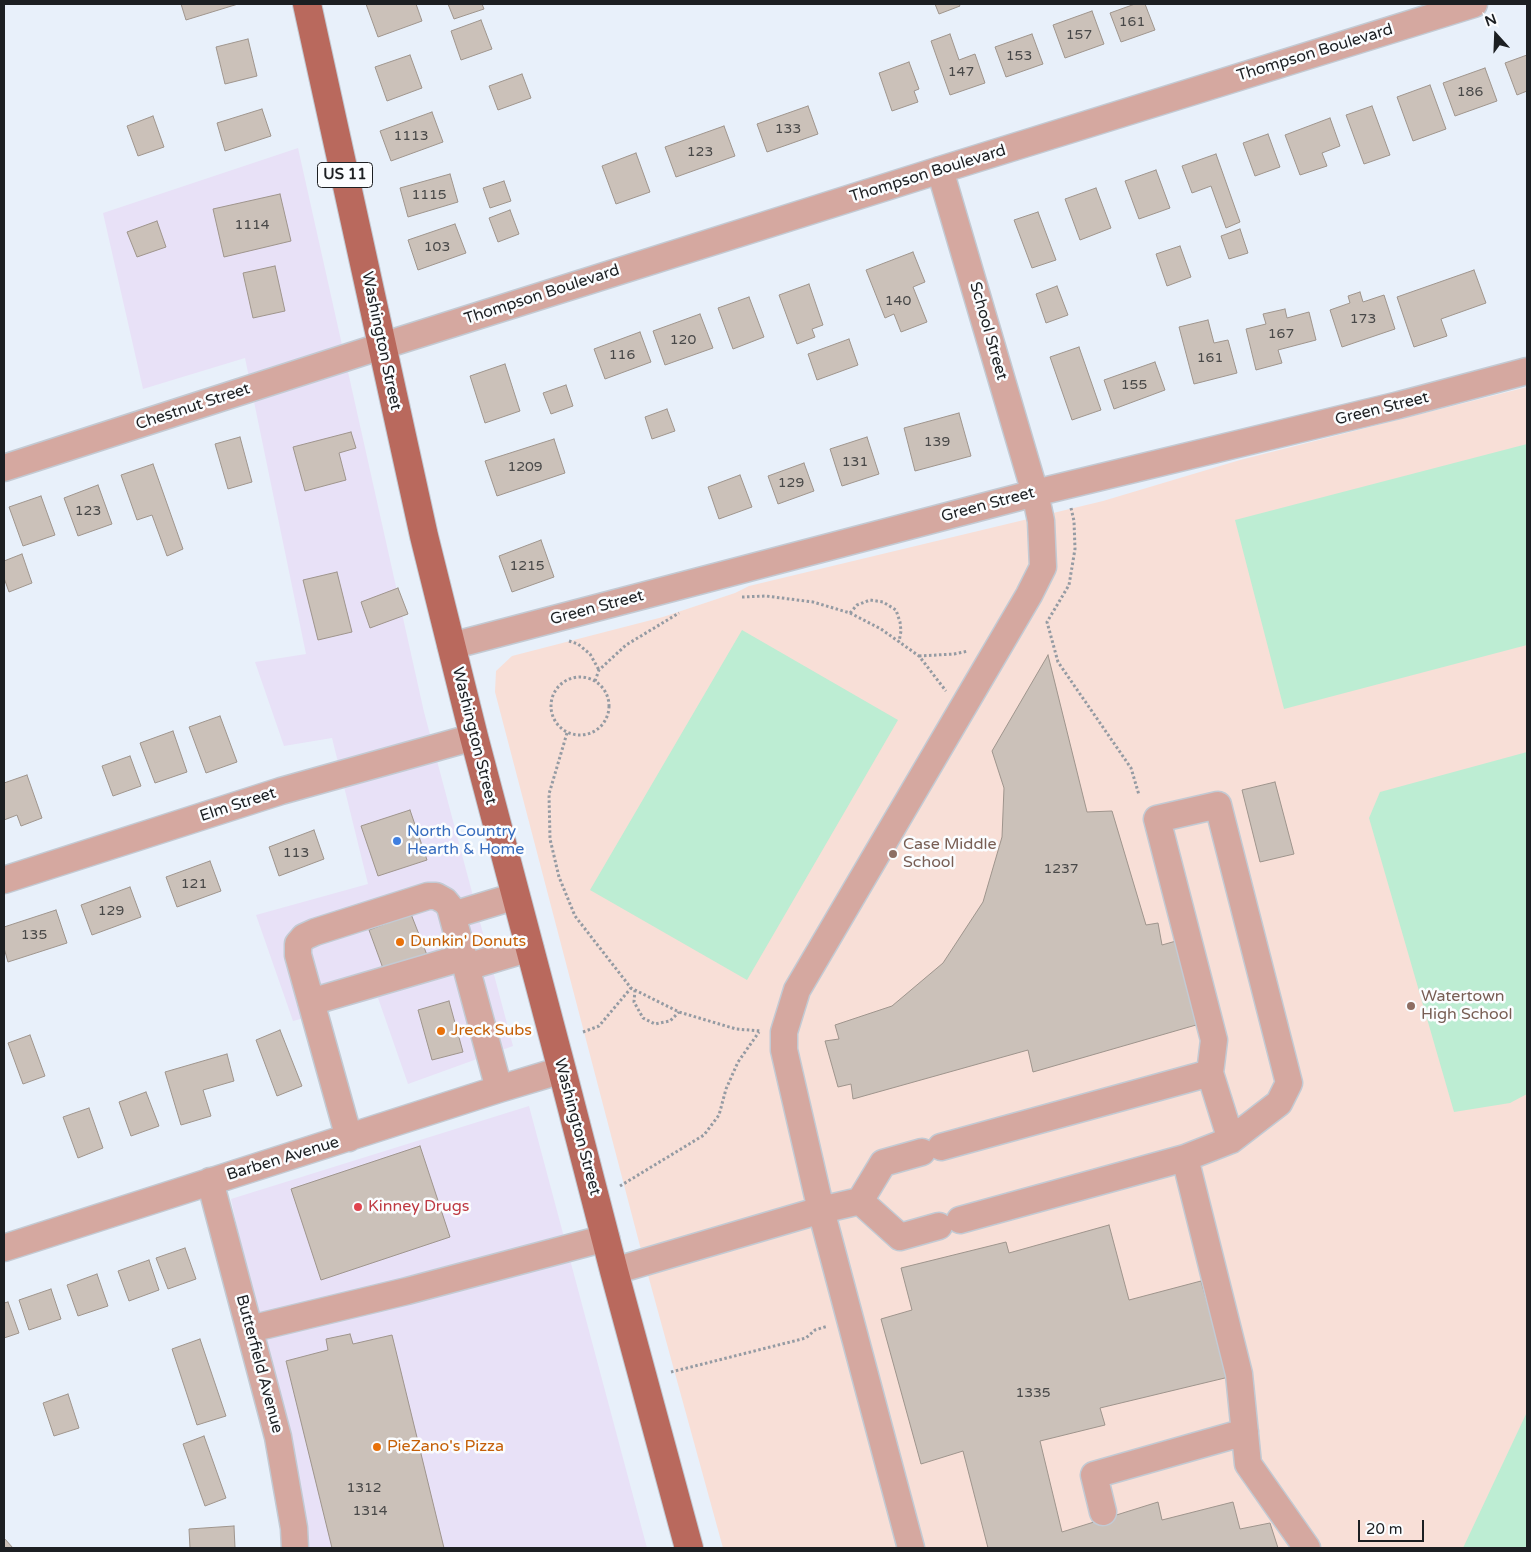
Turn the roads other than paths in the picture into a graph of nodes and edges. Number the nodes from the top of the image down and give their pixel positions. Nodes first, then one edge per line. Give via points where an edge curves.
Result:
1 (307, 4) edge
2 (1474, 4) edge
3 (940, 170) junction
4 (382, 346) junction
5 (1527, 371) edge
6 (4, 468) edge
7 (1035, 492) junction
8 (451, 646) junction
9 (474, 737) junction
10 (4, 880) edge
11 (516, 896) junction
12 (453, 915) junction
13 (530, 948) junction
14 (466, 962) junction
15 (311, 1002) junction
16 (562, 1070) junction
17 (1210, 1073) junction
18 (499, 1089) junction
19 (349, 1138) junction
20 (1231, 1140) junction
21 (1185, 1158) junction
22 (210, 1181) junction
23 (860, 1201) junction
24 (821, 1210) junction
25 (606, 1238) junction
26 (4, 1248) edge
27 (614, 1271) junction
28 (250, 1329) junction
29 (1245, 1432) junction
30 (1103, 1512) dead end
31 (294, 1548) edge
32 (689, 1548) edge
33 (911, 1548) edge
34 (1307, 1548) edge

1 - 4 main road, Washington Street / US 11
2 - 3 street, Thompson Boulevard
3 - 4 street, Thompson Boulevard
3 - 7 street, School Street
4 - 6 street, Chestnut Street
4 - 8 main road, Washington Street / US 11
5 - 7 street, Green Street
7 - 8 street, Green Street
7 - 24 street, School Street via 1041,521 1043,567 960,714 771,1032 784,1050
8 - 9 main road, Washington Street / US 11
9 - 10 street, Elm Street via 281,791
9 - 11 main road, Washington Street / US 11
11 - 12 street
11 - 13 main road, Washington Street / US 11
12 - 14 street
12 - 15 street via 444,901 428,896 304,937 298,944 298,954
13 - 14 street
13 - 16 main road, Washington Street / US 11
14 - 15 street
14 - 18 street
15 - 19 street
16 - 18 street, Barben Avenue
16 - 25 main road, Washington Street / US 11
17 - 20 street
17 - 20 street via 1214,1040 1157,819 1218,805 1289,1083 1279,1103
17 - 23 street via 883,1162
18 - 19 street, Barben Avenue
19 - 22 street, Barben Avenue
20 - 21 street
21 - 23 street via 900,1237
21 - 29 street via 1239,1374
22 - 26 street, Barben Avenue
22 - 28 street, Butterfield Avenue
23 - 24 street
24 - 27 street
24 - 33 street
25 - 27 main road, Washington Street / US 11
25 - 28 street
27 - 32 main road, Washington Street / US 11
28 - 31 street, Butterfield Avenue via 278,1438 294,1528
29 - 30 street via 1094,1475
29 - 34 street via 1248,1464

